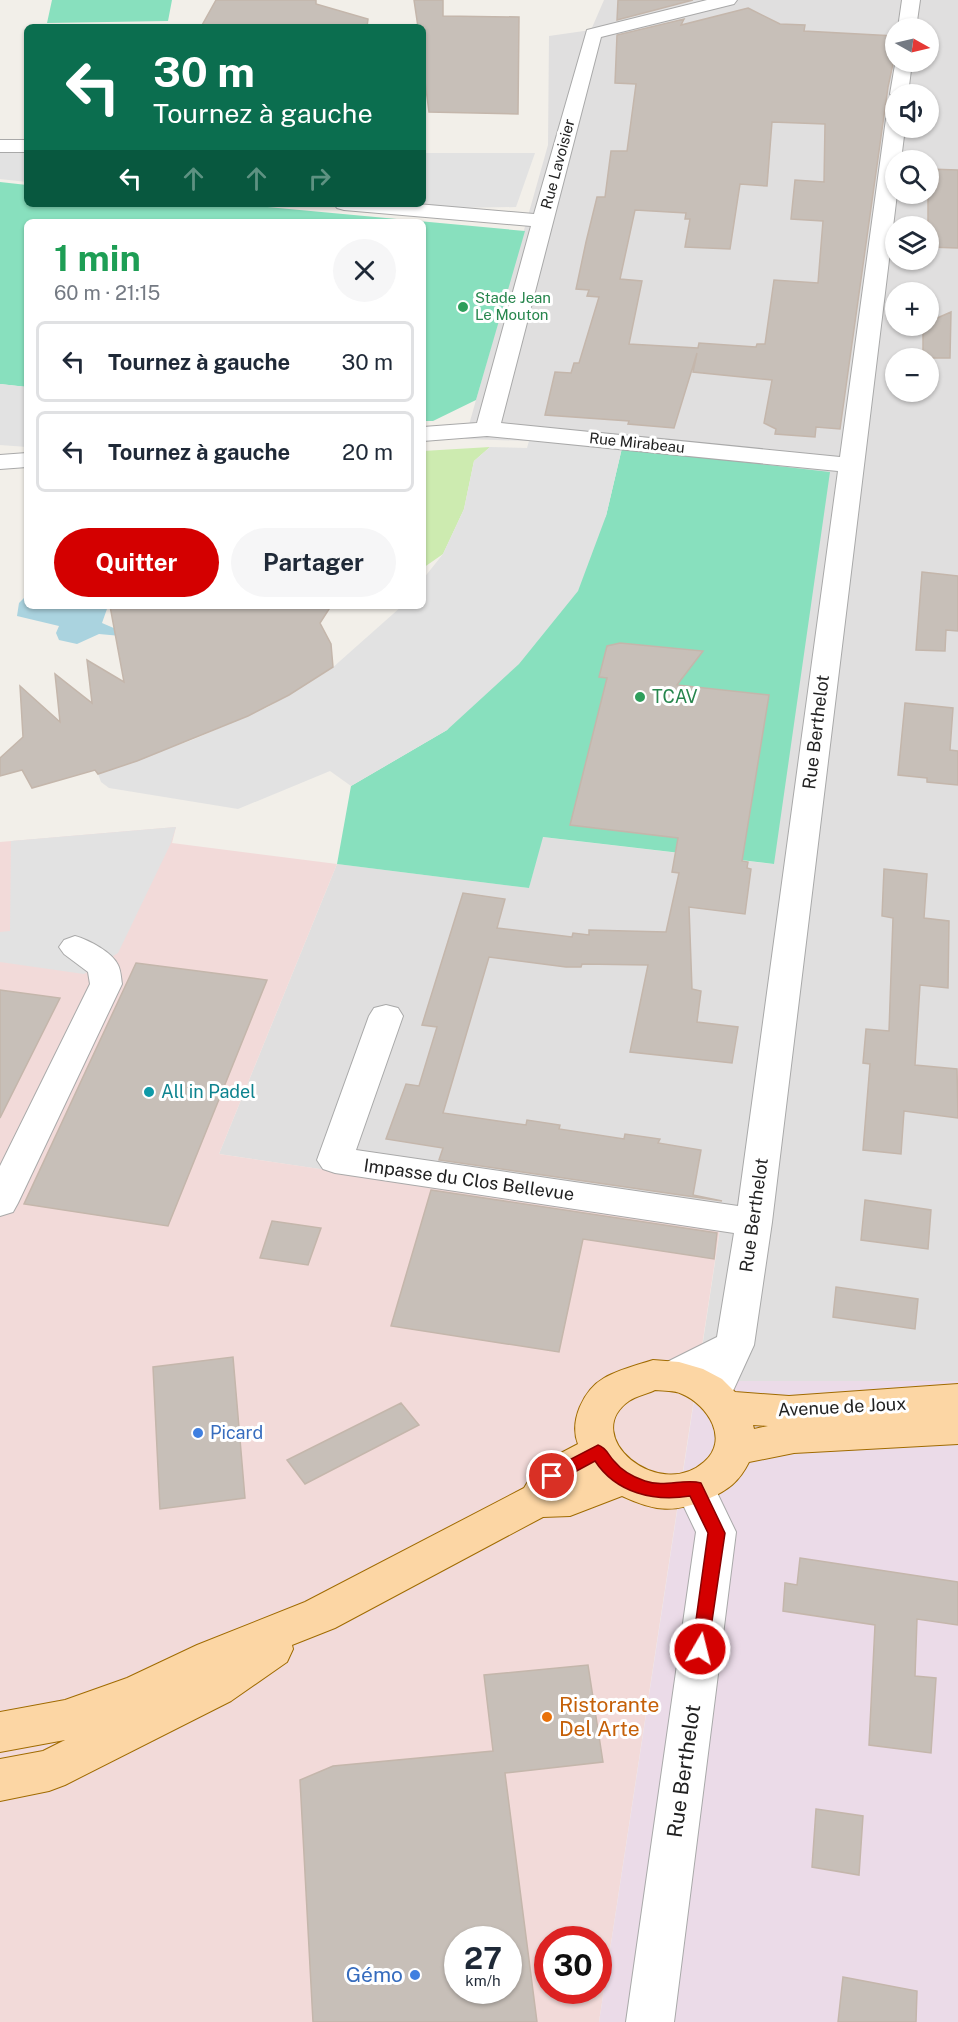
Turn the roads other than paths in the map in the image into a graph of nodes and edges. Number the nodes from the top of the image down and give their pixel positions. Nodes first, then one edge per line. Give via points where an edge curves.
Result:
1 (728, 0) edge
2 (911, 0) edge
3 (908, 18) edge
4 (893, 138) edge
5 (0, 146) edge
6 (24, 146) edge
7 (379, 207) edge
8 (543, 221) junction
9 (488, 429) junction
10 (426, 434) edge
11 (24, 460) edge
12 (0, 462) edge
13 (850, 465) junction
14 (75, 947) dead end
15 (386, 1016) dead end
16 (0, 1203) edge
17 (754, 1222) junction
18 (735, 1345) junction
19 (675, 1376) junction
20 (720, 1400) junction
21 (958, 1400) edge
22 (958, 1428) edge
23 (735, 1449) junction
24 (610, 1465) junction
25 (695, 1488) junction
26 (320, 1615) junction
27 (0, 1732) edge
28 (0, 1780) edge
29 (650, 2022) edge

1 - 8 street, Rue Lavoisier via 594,34
2 - 3 street
4 - 13 street, Rue Berthelot
5 - 6 street
7 - 8 street
8 - 9 street, Rue Lavoisier
9 - 10 street, Rue Mirabeau
9 - 13 street, Rue Mirabeau
11 - 12 street
13 - 17 street, Rue Berthelot
14 - 16 street via 103,966 106,984
15 - 17 street, Impasse du Clos Bellevue via 335,1160
17 - 18 street, Rue Berthelot
18 - 19 street
18 - 20 street, Rue Berthelot
19 - 20 main road via 695,1382
19 - 24 main road via 653,1375 633,1380 615,1389 602,1402 595,1418 594,1435
20 - 21 main road, Avenue de Joux via 789,1412
20 - 23 main road via 734,1420
22 - 23 main road, Avenue de Joux via 794,1437
23 - 25 main road via 728,1466
24 - 25 main road via 645,1489 670,1492
24 - 26 main road via 570,1499 538,1500
25 - 29 street, Rue Berthelot via 716,1533
26 - 27 main road via 141,1692 65,1720
26 - 28 main road via 216,1687 49,1770

